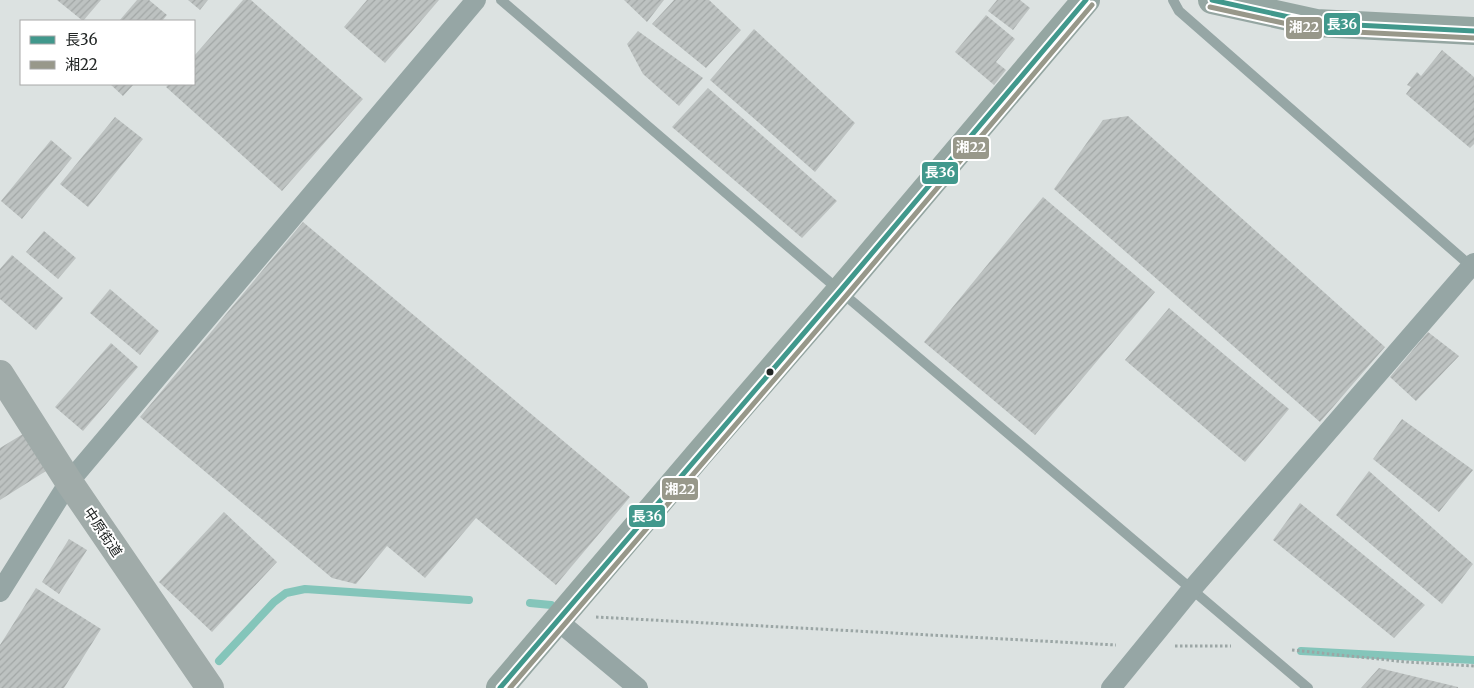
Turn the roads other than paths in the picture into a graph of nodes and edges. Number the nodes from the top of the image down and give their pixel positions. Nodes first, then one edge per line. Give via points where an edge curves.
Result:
1 (476, 0) edge
2 (501, 0) edge
3 (1086, 0) edge
4 (1173, 0) edge
5 (1212, 0) edge
6 (1474, 31) edge
7 (1473, 266) edge
8 (840, 291) junction
9 (0, 374) edge
10 (69, 482) junction
11 (1191, 590) junction
12 (0, 592) edge
13 (560, 618) junction
14 (210, 688) edge
15 (500, 688) edge
16 (638, 688) edge
17 (1111, 688) edge
18 (1308, 688) edge

1 - 10 street
2 - 8 lane
3 - 8 street
4 - 7 lane via 1179,11
5 - 6 street via 1316,23
7 - 11 street
8 - 11 lane
8 - 13 street
9 - 10 main road, 中原街道
10 - 12 street
10 - 14 main road, 中原街道
11 - 17 street
11 - 18 lane
13 - 15 street
13 - 16 street

